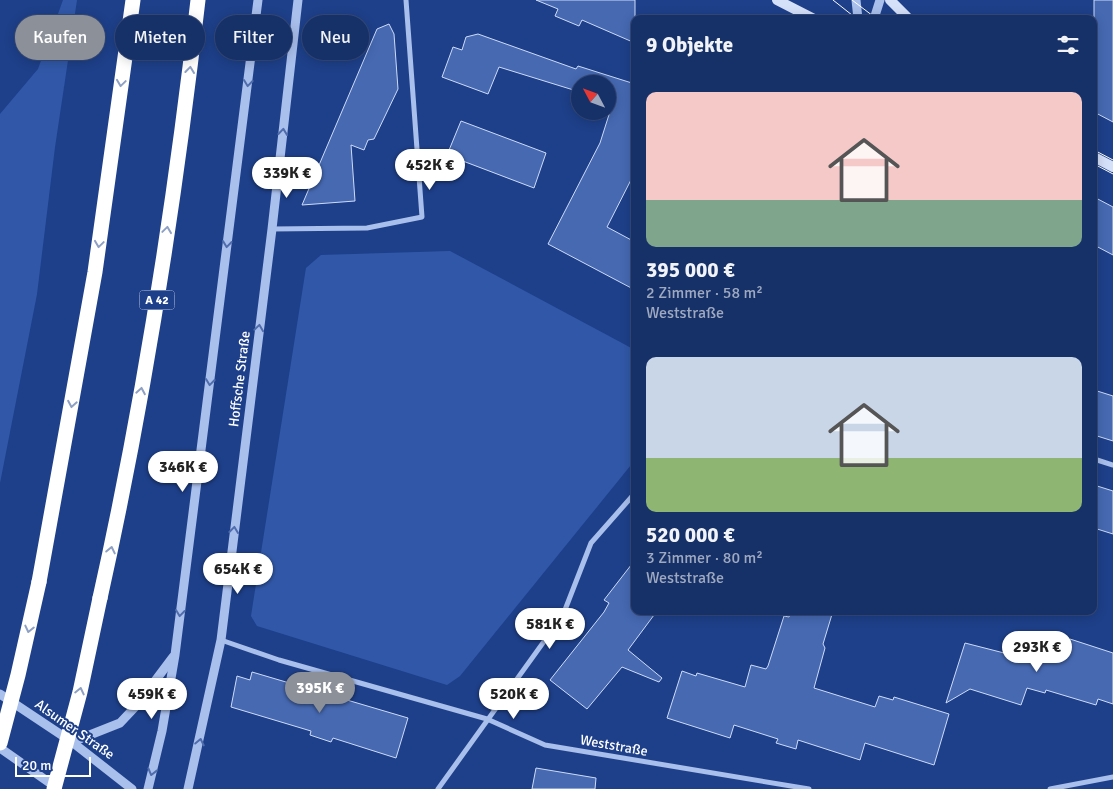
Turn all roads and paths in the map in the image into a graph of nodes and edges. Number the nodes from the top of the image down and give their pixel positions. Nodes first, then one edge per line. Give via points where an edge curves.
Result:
1 (133, 0) edge
2 (198, 0) edge
3 (258, 0) edge
4 (298, 0) edge
5 (406, 0) edge
6 (777, 0) edge
7 (856, 0) edge
8 (880, 0) edge
9 (890, 0) edge
10 (806, 15) edge
11 (858, 15) edge
12 (875, 15) edge
13 (905, 15) edge
14 (1097, 159) edge
15 (1113, 167) edge
16 (272, 229) junction
17 (1097, 460) edge
18 (1113, 465) edge
19 (631, 498) edge
20 (221, 640) junction
21 (175, 655) junction
22 (0, 694) edge
23 (487, 720) junction
24 (72, 742) junction
25 (0, 743) edge
26 (0, 748) edge
27 (1113, 777) edge
28 (54, 789) edge
29 (58, 789) edge
30 (132, 789) edge
31 (148, 789) edge
32 (188, 789) edge
33 (438, 789) edge
34 (809, 789) edge
35 (1050, 789) edge

1 -> 25 highway, bridge via 95,272 39,582
28 -> 2 highway, A 42, bridge via 80,692 126,482 161,277
3 -> 21 street, Hoffsche Straße
16 -> 4 street, Hoffsche Straße
5 - 16 street via 422,217 367,228
6 - 10 main road
7 - 11 street
8 - 12 street
9 - 13 main road
14 - 15 main road
20 -> 16 street, Hoffsche Straße
17 - 18 street
19 - 23 street via 591,544 563,614
20 - 23 street, Weststraße
32 -> 20 street, Hoffsche Straße
21 - 24 street via 120,723
21 -> 31 street, Hoffsche Straße
22 - 24 street, Alsumer Straße
23 - 33 street
23 - 34 street, Weststraße via 545,745
24 - 30 street, Alsumer Straße
26 - 29 street
27 - 35 street

